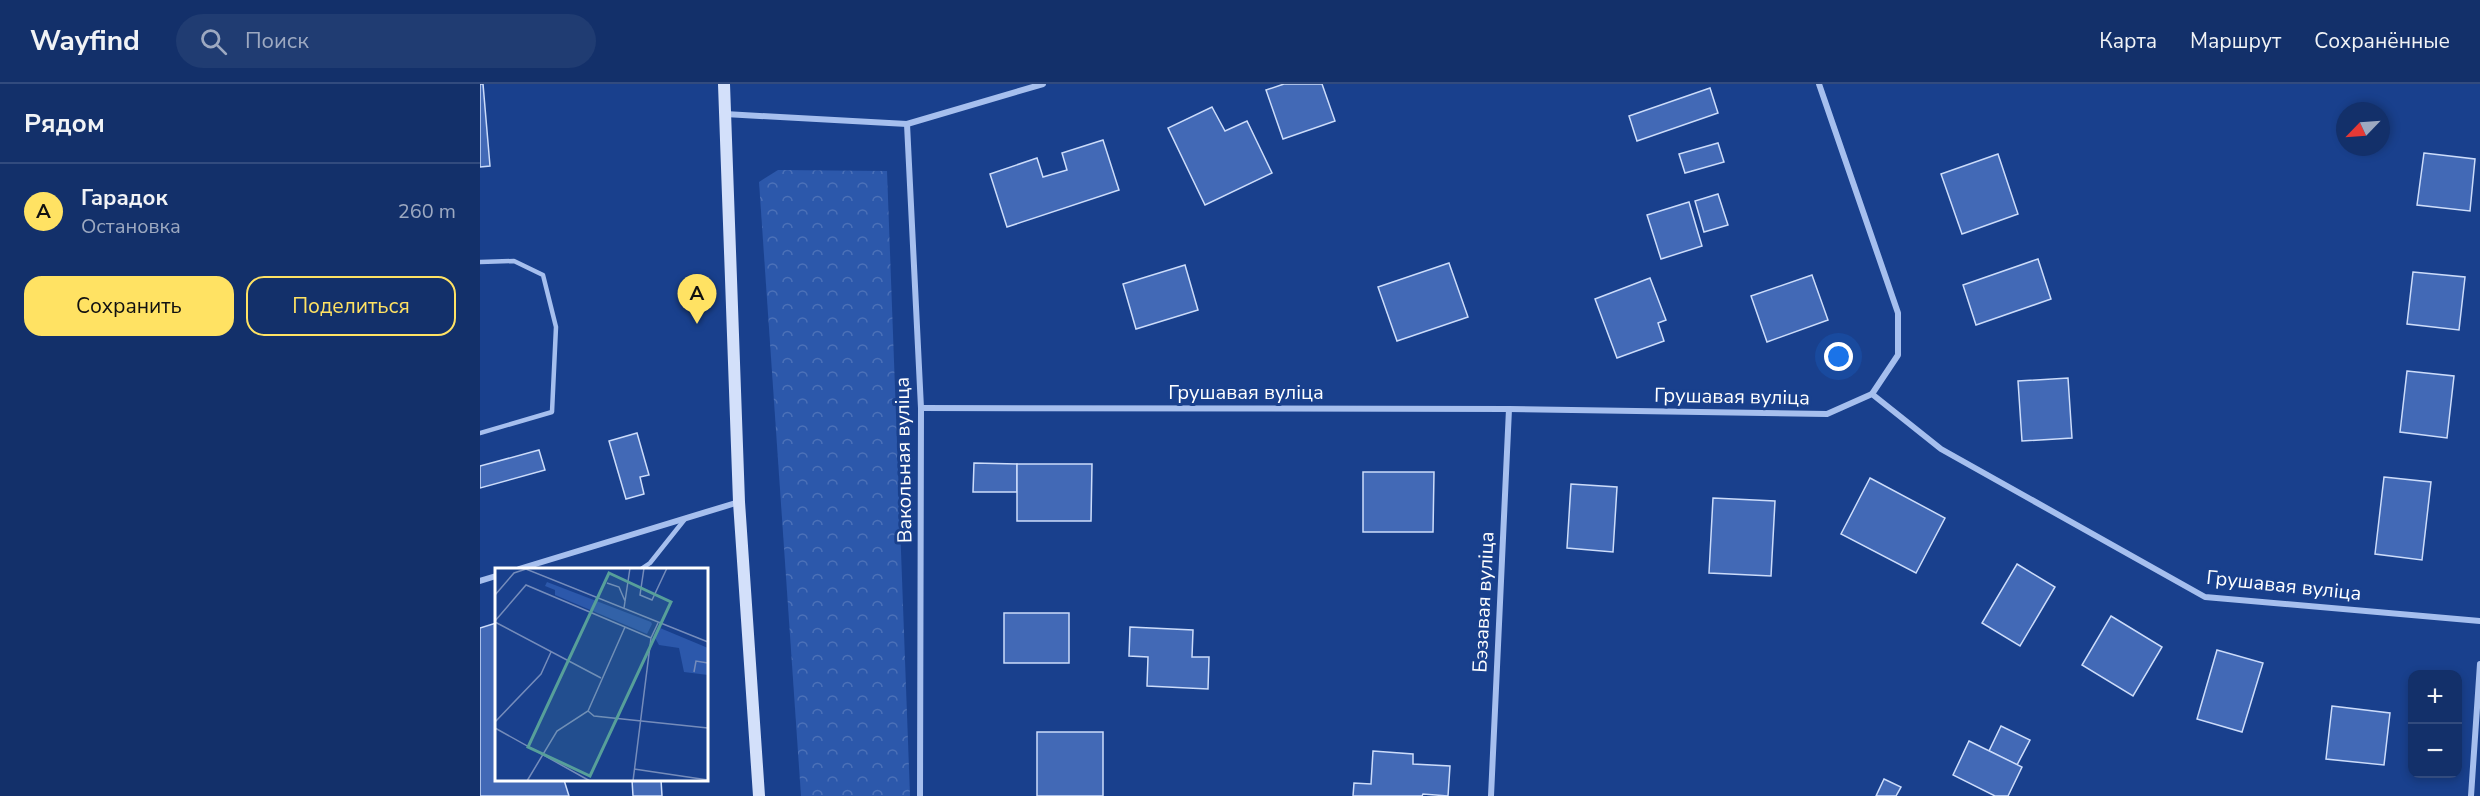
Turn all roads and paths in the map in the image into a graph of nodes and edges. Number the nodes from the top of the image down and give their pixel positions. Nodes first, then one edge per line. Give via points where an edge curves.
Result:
1 (724, 84) edge
2 (1043, 84) edge
3 (1819, 84) edge
4 (725, 114) junction
5 (907, 124) junction
6 (480, 262) edge
7 (1872, 394) junction
8 (921, 408) junction
9 (1509, 409) junction
10 (480, 433) edge
11 (739, 502) junction
12 (685, 519) junction
13 (526, 568) edge
14 (644, 568) edge
15 (495, 576) edge
16 (480, 581) edge
17 (2480, 621) edge
18 (2480, 664) edge
19 (759, 796) edge
20 (920, 796) edge
21 (1491, 796) edge
22 (2471, 796) edge

1 - 4 main road
2 - 5 street
3 - 7 street via 1898,313 1898,355
4 - 5 street
4 - 11 main road
5 - 8 street, Вакольная вуліца
6 - 10 lane via 514,261 543,274 556,327 552,412
7 - 9 street, Грушавая вуліца via 1827,414
7 - 17 street, Грушавая вуліца via 1941,449 2205,597
8 - 9 street, Грушавая вуліца
8 - 20 street, Вакольная вуліца
9 - 21 street, Бэзавая вуліца
11 - 12 street
11 - 19 main road
12 - 13 street
12 - 14 lane
15 - 16 street
18 - 22 street

